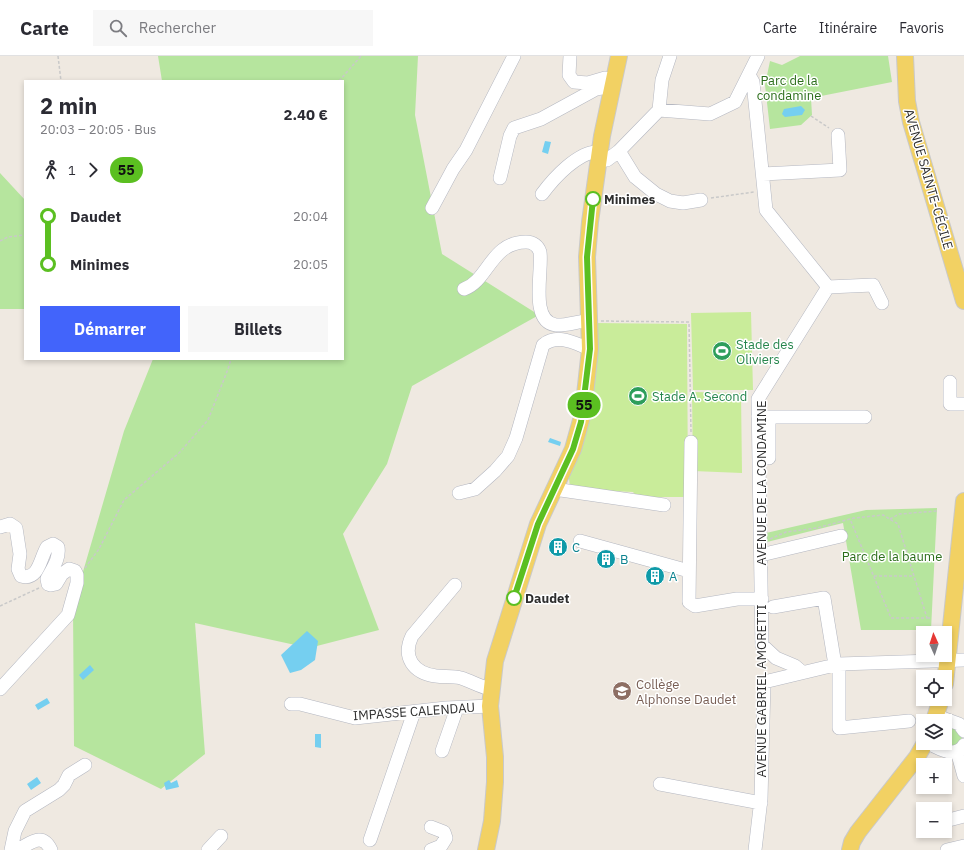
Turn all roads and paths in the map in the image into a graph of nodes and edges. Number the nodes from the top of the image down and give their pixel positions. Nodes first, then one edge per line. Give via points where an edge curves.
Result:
1 (58, 56) edge
2 (361, 56) edge
3 (514, 56) edge
4 (570, 56) edge
5 (619, 56) edge
6 (670, 56) edge
7 (758, 56) edge
8 (905, 56) edge
9 (748, 75) junction
10 (61, 80) edge
11 (341, 80) edge
12 (613, 81) junction
13 (735, 102) junction
14 (659, 110) junction
15 (811, 116) dead end
16 (758, 122) junction
17 (838, 135) joint
18 (619, 151) junction
19 (599, 155) junction
20 (763, 174) junction
21 (500, 178) dead end
22 (764, 190) junction
23 (542, 194) dead end
24 (701, 200) joint
25 (432, 208) dead end
26 (24, 235) edge
27 (0, 241) edge
28 (828, 287) junction
29 (464, 289) dead end
30 (964, 301) edge
31 (882, 303) dead end
32 (590, 320) junction
33 (590, 349) junction
34 (231, 360) edge
35 (950, 382) dead end
36 (964, 404) edge
37 (764, 417) junction
38 (865, 417) dead end
39 (691, 442) joint
40 (769, 458) dead end
41 (554, 489) junction
42 (459, 493) dead end
43 (964, 501) edge
44 (664, 505) dead end
45 (937, 511) dead end
46 (850, 519) junction
47 (890, 519) junction
48 (0, 527) edge
49 (841, 536) dead end
50 (766, 540) dead end
51 (580, 541) dead end
52 (760, 555) junction
53 (689, 571) junction
54 (873, 576) junction
55 (914, 576) junction
56 (77, 583) junction
57 (48, 584) junction
58 (455, 585) dead end
59 (762, 599) junction
60 (0, 606) edge
61 (773, 606) dead end
62 (927, 618) junction
63 (932, 618) dead end
64 (951, 626) edge
65 (762, 645) junction
66 (964, 660) edge
67 (952, 661) edge
68 (916, 662) edge
69 (837, 664) junction
70 (802, 672) junction
71 (764, 682) junction
72 (0, 689) edge
73 (491, 689) junction
74 (291, 704) dead end
75 (490, 706) junction
76 (457, 708) junction
77 (938, 710) edge
78 (414, 712) junction
79 (909, 721) dead end
80 (964, 731) edge
81 (960, 748) edge
82 (921, 750) edge
83 (442, 751) dead end
84 (85, 766) dead end
85 (963, 771) edge
86 (660, 784) dead end
87 (761, 803) junction
88 (964, 816) edge
89 (952, 819) edge
90 (431, 827) dead end
91 (221, 836) dead end
92 (370, 840) dead end
93 (964, 846) edge
94 (11, 850) edge
95 (17, 850) edge
96 (51, 850) edge
97 (208, 850) edge
98 (431, 850) edge
99 (486, 850) edge
100 (756, 850) edge
101 (850, 850) edge
102 (947, 850) edge

1 - 10 path
2 - 11 path
3 - 25 street via 466,150
4 - 12 street via 569,76 574,82
5 - 12 main road
6 - 14 street via 662,80
7 - 9 street
8 - 30 main road, AVENUE SAINTE-CÉCILE via 907,101 911,122
9 - 13 street
9 - 16 street via 753,82
12 - 19 main road
12 - 21 street via 541,119 514,128
13 - 14 street via 710,114
13 - 16 street via 751,109
14 - 18 street
15 - 17 path
16 - 20 street
17 - 20 street via 840,170
18 - 19 street via 607,160
18 - 24 street via 635,177 656,194 670,201 683,203
19 - 23 street via 588,154 574,162 553,180
19 - 32 main road via 587,257
20 - 22 street
22 - 24 path
22 - 28 street via 766,210
26 - 27 path
28 - 31 street via 873,285
28 - 37 street, AVENUE DE LA CONDAMINE via 758,399
29 - 32 street via 472,286 502,250 513,244 528,242 535,245 540,252 539,302 544,318 549,323 558,325
32 - 33 main road
32 - 39 path via 690,322
33 - 41 main road via 579,431
33 - 42 street via 563,339 543,345 516,438 508,456 475,489
34 - 56 path via 208,420 179,453 124,500 99,549
35 - 36 street via 950,404
37 - 38 street
37 - 40 street
37 - 52 street, AVENUE DE LA CONDAMINE
39 - 53 street, AVENUE GABRIEL AMORETTI
41 - 44 street
41 - 73 main road via 533,537 495,661
43 - 64 main road
45 - 47 path via 900,514
46 - 47 path via 875,515 883,515
46 - 50 path via 817,528 786,532
46 - 54 path
47 - 55 path via 898,524
48 - 57 street via 10,524 16,528 20,552 18,569 21,576 26,577 34,573 48,546 53,544 58,547 57,557 47,579
49 - 52 street
51 - 53 street
52 - 59 street, AVENUE DE LA CONDAMINE
53 - 59 street, AVENUE GABRIEL AMORETTI via 689,602 695,606 738,599
54 - 55 path
54 - 62 path via 890,618
55 - 62 path
56 - 57 street via 76,572 71,569 65,571 56,584
56 - 72 street via 68,615
57 - 60 path
58 - 73 street via 412,636 408,657 413,665 428,674 464,679
59 - 65 street, AVENUE GABRIEL AMORETTI
61 - 69 street via 824,598
62 - 63 path
65 - 70 street via 776,658
65 - 71 path, AVENUE GABRIEL AMORETTI
66 - 67 street
68 - 69 street
69 - 70 street
69 - 79 street via 839,728
70 - 71 street
71 - 87 street, AVENUE GABRIEL AMORETTI
73 - 75 main road
74 - 78 street, IMPASSE CALENDAU via 353,718
75 - 76 street, IMPASSE CALENDAU
75 - 99 main road via 496,774 492,821
76 - 78 street, IMPASSE CALENDAU
76 - 83 street
77 - 80 street via 959,724
78 - 92 street
81 - 85 street
82 - 101 main road via 858,832
84 - 94 street via 68,775 62,787 25,811 14,831
86 - 87 street
87 - 100 street, AVENUE GABRIEL AMORETTI
88 - 89 street
90 - 98 street via 444,832 446,838 441,846
91 - 97 street
93 - 102 street
95 - 96 street via 38,840 46,842

